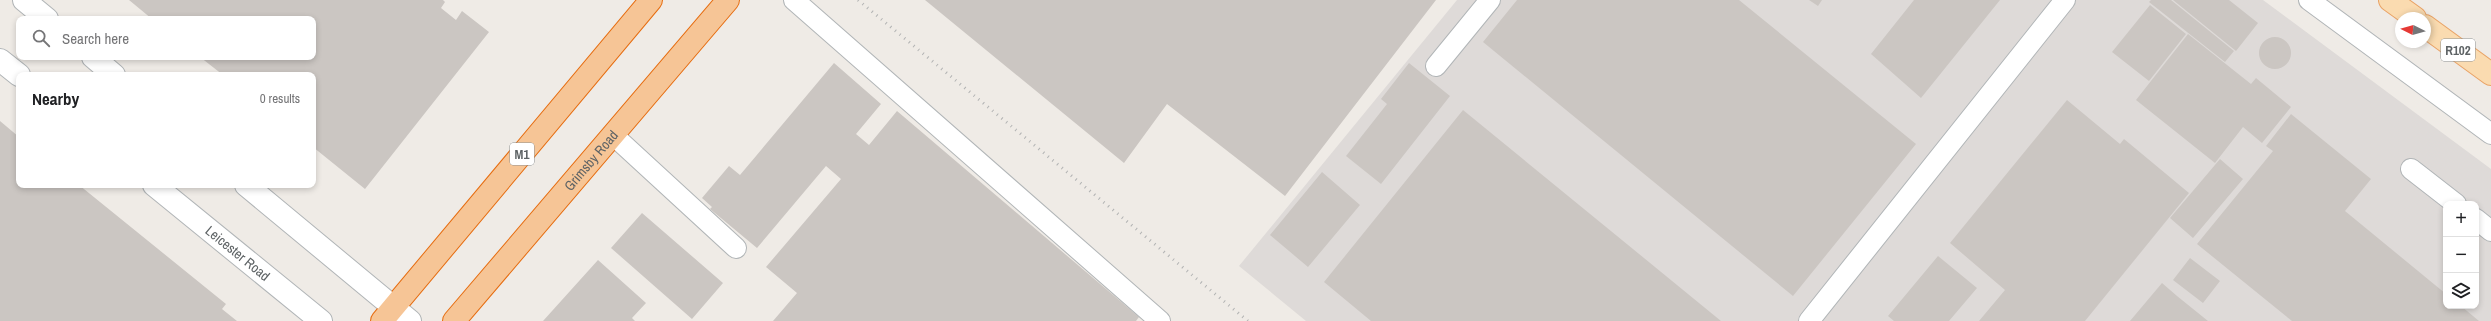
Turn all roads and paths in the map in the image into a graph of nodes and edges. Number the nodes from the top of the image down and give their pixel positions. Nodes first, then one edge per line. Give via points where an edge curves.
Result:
1 (24, 0) edge
2 (650, 0) edge
3 (728, 0) edge
4 (794, 0) edge
5 (1490, 0) edge
6 (2065, 0) edge
7 (2309, 0) edge
8 (2390, 0) edge
9 (2407, 12) edge
10 (43, 16) edge
11 (2431, 30) edge
12 (0, 60) edge
13 (96, 60) edge
14 (1436, 66) dead end
15 (110, 72) edge
16 (16, 73) edge
17 (2491, 74) edge
18 (2491, 134) edge
19 (613, 135) junction
20 (2411, 169) dead end
21 (158, 188) edge
22 (249, 188) edge
23 (2452, 201) edge
24 (2479, 221) edge
25 (2491, 231) edge
26 (736, 248) dead end
27 (387, 314) edge
28 (321, 321) edge
29 (410, 321) edge
30 (454, 321) edge
31 (1160, 321) edge
32 (1809, 321) edge

1 - 10 street
2 - 27 highway, M1
3 - 19 highway, Grimsby Road
4 - 31 lane
5 - 14 lane
6 - 32 lane
7 - 18 lane
8 - 9 main road
11 - 17 main road, R102
12 - 16 street
13 - 15 street
19 - 26 lane
19 - 30 highway, Grimsby Road
20 - 23 lane
21 - 28 street, Leicester Road
22 - 27 street
24 - 25 lane
27 - 29 street

